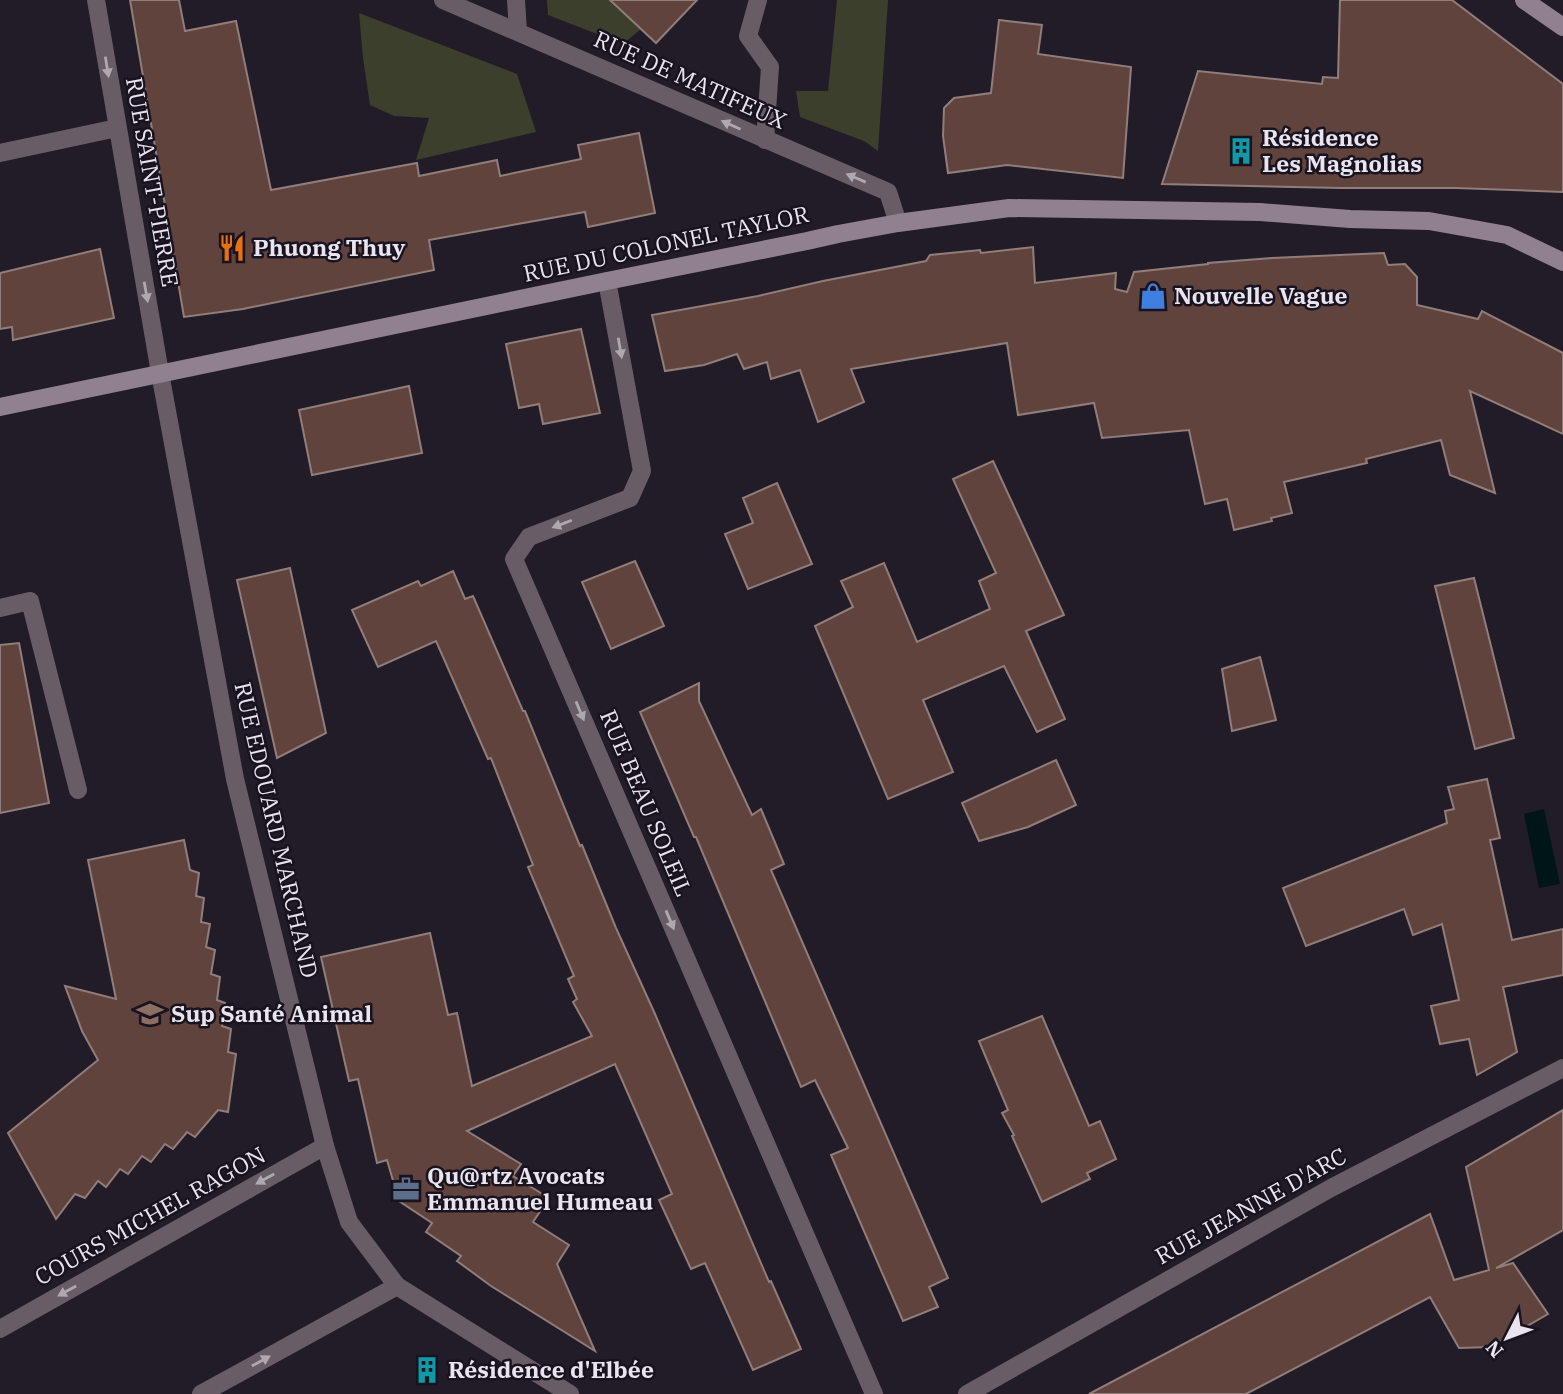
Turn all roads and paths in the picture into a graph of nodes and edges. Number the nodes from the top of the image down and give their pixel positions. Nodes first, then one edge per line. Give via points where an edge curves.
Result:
1 (96, 0) edge
2 (443, 0) edge
3 (516, 0) edge
4 (758, 0) edge
5 (1524, 0) edge
6 (1563, 27) edge
7 (518, 31) junction
8 (117, 128) junction
9 (765, 140) junction
10 (0, 153) edge
11 (898, 223) junction
12 (1563, 262) edge
13 (607, 281) junction
14 (160, 373) junction
15 (0, 407) edge
16 (0, 608) edge
17 (78, 790) dead end
18 (1563, 1068) edge
19 (325, 1146) junction
20 (397, 1286) junction
21 (0, 1329) edge
22 (201, 1394) edge
23 (570, 1394) edge
24 (874, 1394) edge
25 (967, 1394) edge

1 -> 8 street, RUE SAINT-PIERRE
2 - 7 street, RUE DE MATIFEUX
3 - 7 street
4 - 9 street via 748,36 769,67
5 - 6 main road
9 -> 7 street, RUE DE MATIFEUX
8 - 10 street
8 -> 14 street, RUE SAINT-PIERRE
11 -> 9 street, RUE DE MATIFEUX via 888,192
11 - 12 main road, RUE DU COLONEL TAYLOR via 1009,208 1429,221 1507,235
11 - 13 main road, RUE DU COLONEL TAYLOR
13 - 14 main road, RUE DU COLONEL TAYLOR
13 -> 24 street, RUE BEAU SOLEIL via 642,471 630,498 529,537 514,559
14 - 15 main road, RUE DU COLONEL TAYLOR
14 - 19 street, RUE EDOUARD MARCHAND via 235,779
16 - 17 street via 30,601
18 - 25 street, RUE JEANNE D'ARC via 1331,1188
19 - 20 street, RUE EDOUARD MARCHAND via 349,1222
19 -> 21 street, COURS MICHEL RAGON
22 -> 20 street
20 - 23 street, RUE EDOUARD MARCHAND

